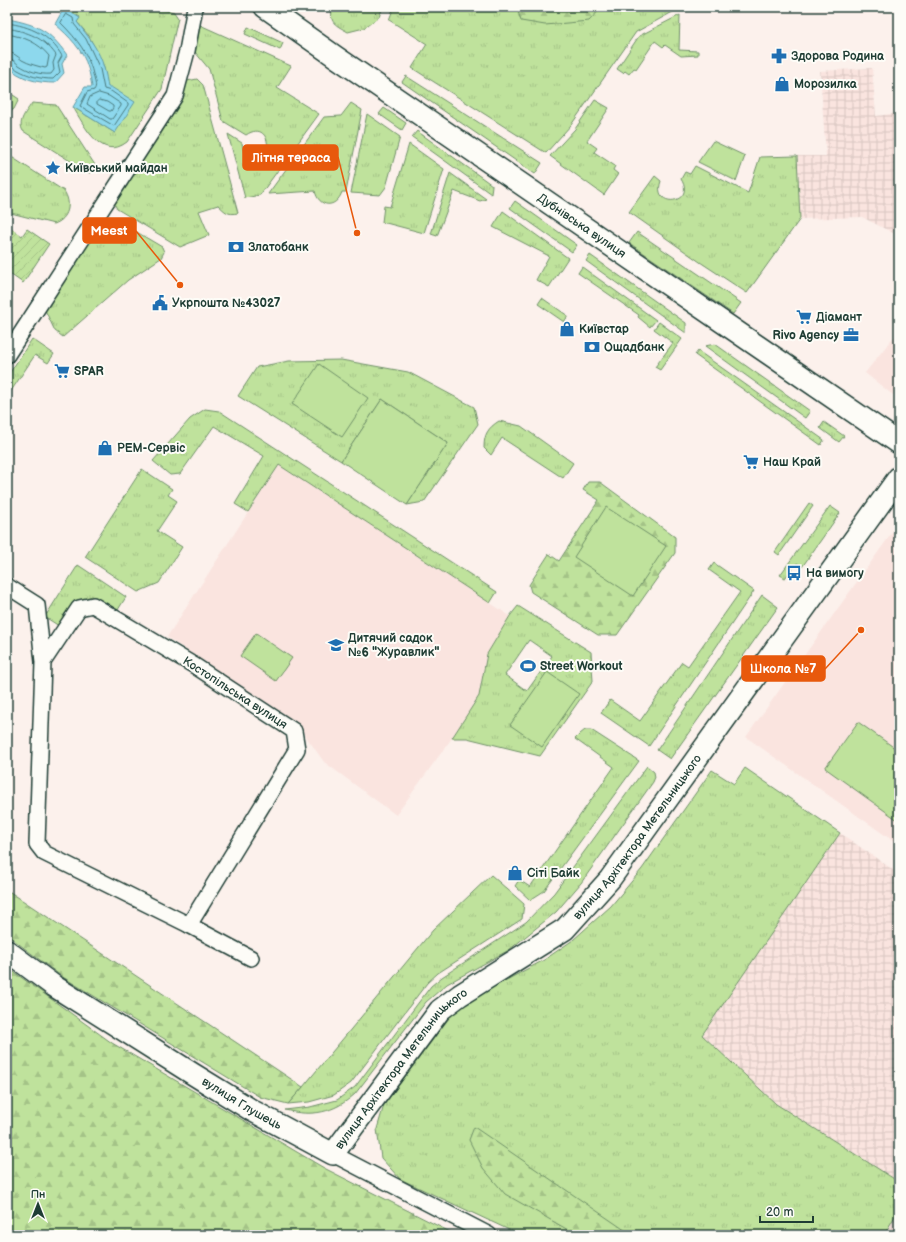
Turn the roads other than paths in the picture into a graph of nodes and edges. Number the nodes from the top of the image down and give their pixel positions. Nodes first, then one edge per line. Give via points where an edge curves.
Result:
1 (195, 7) edge
2 (265, 7) edge
3 (7, 355) edge
4 (899, 443) edge
5 (899, 477) edge
6 (7, 586) edge
7 (43, 662) junction
8 (189, 925) junction
9 (7, 951) edge
10 (252, 958) dead end
11 (333, 1154) junction
12 (489, 1235) edge

1 - 3 street via 175,96
2 - 4 street, Дубнівська вулиця
5 - 11 street, вулиця Архітектора Метельницького via 610,879 566,929 440,1010
6 - 7 street via 37,605
7 - 8 street via 37,844 44,853
7 - 8 street, Костопільська вулиця via 78,608 92,605 195,666 294,731 297,749
8 - 10 street
9 - 11 street, вулиця Глушець via 54,986 193,1074 253,1111
11 - 12 street, вулиця Глушець

